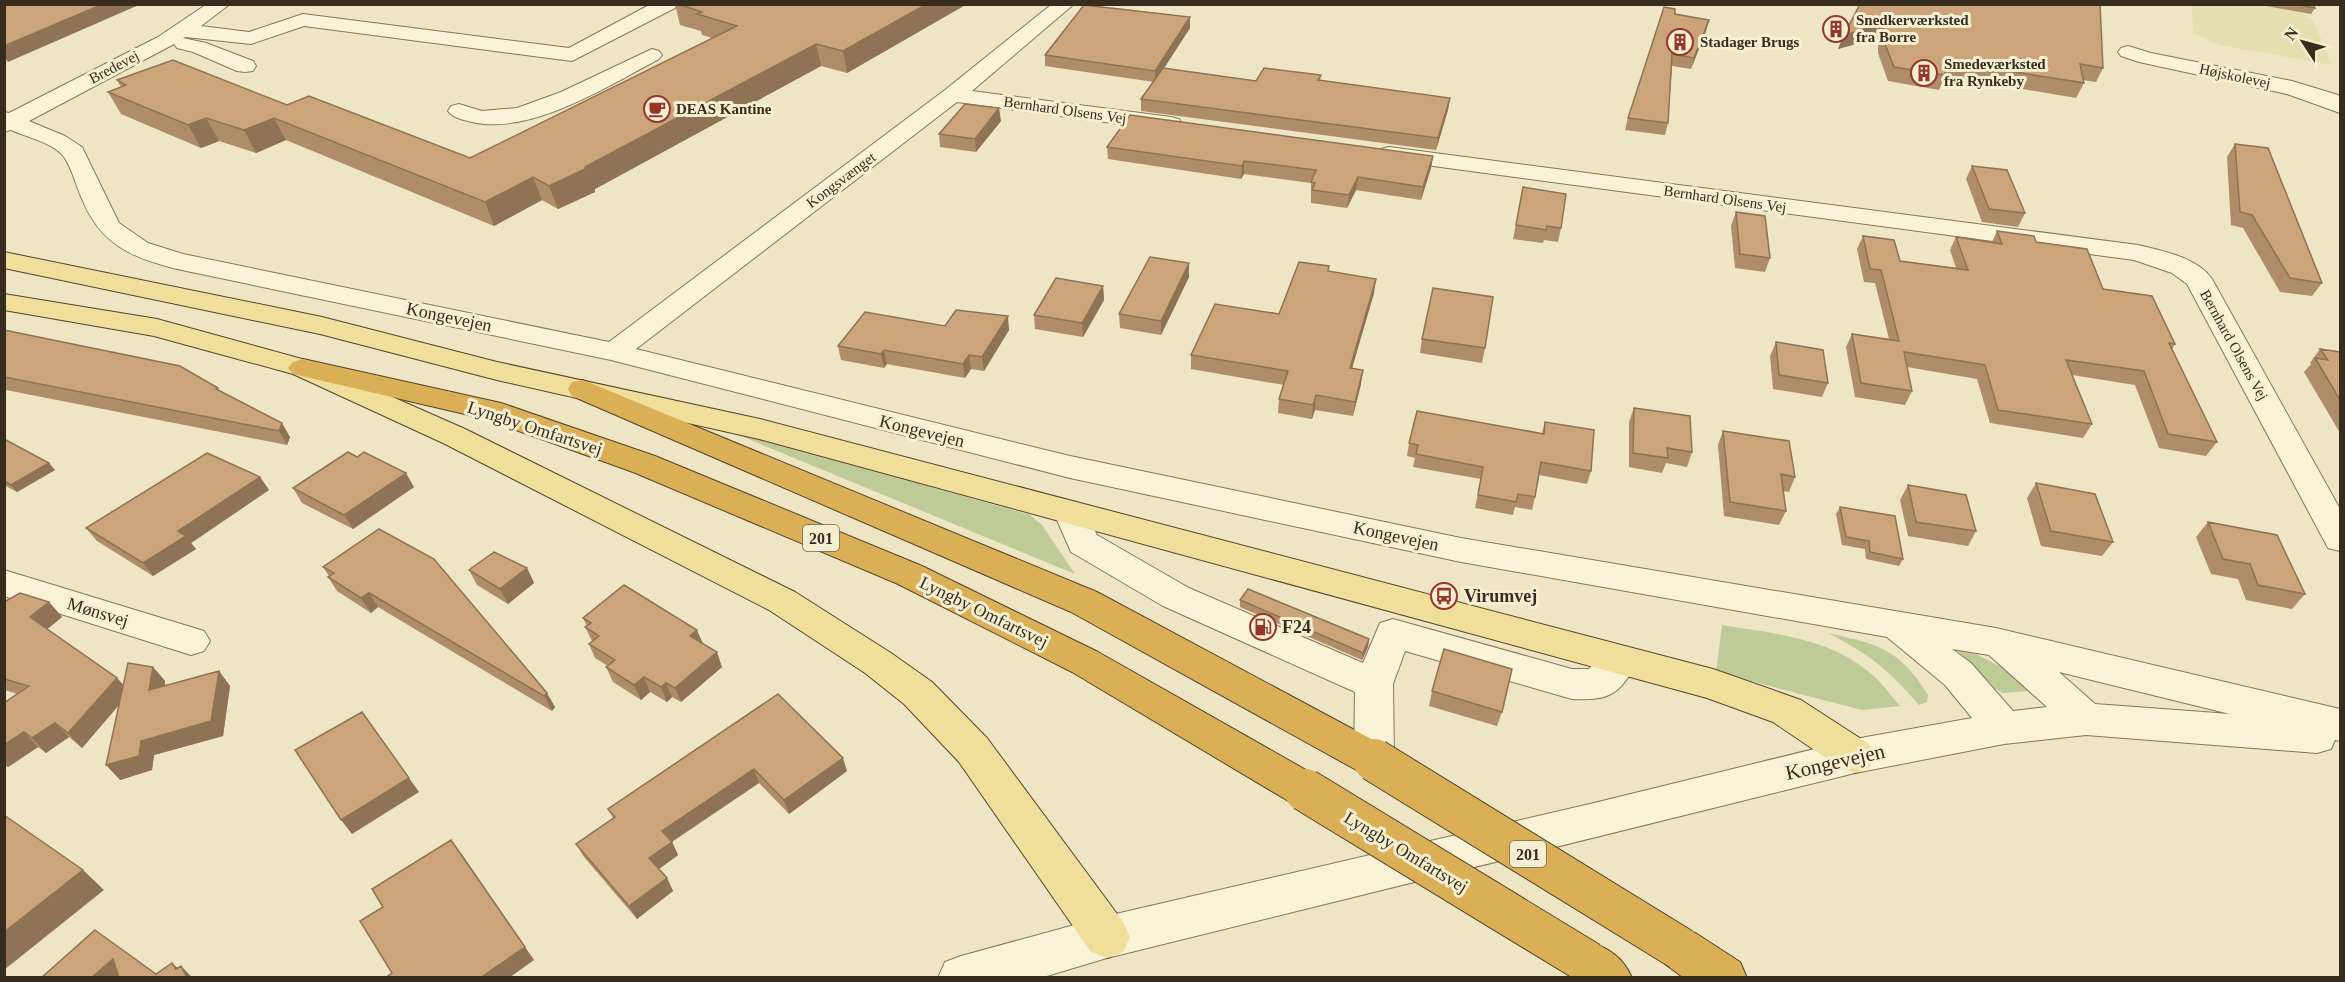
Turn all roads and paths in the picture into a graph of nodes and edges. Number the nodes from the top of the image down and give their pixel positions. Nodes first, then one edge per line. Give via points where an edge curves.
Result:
1 (221, 4) edge
2 (668, 4) edge
3 (1065, 4) edge
4 (173, 35) junction
5 (2128, 52) dead end
6 (652, 55) dead end
7 (245, 66) dead end
8 (953, 95) junction
9 (2340, 106) edge
10 (459, 111) dead end
11 (7, 122) edge
12 (1190, 127) edge
13 (1368, 151) edge
14 (4, 260) edge
15 (4, 302) edge
16 (614, 352) junction
17 (303, 368) junction
18 (583, 389) junction
19 (1071, 513) junction
20 (2340, 539) edge
21 (4, 583) edge
22 (1896, 625) junction
23 (191, 641) dead end
24 (1996, 642) junction
25 (1620, 660) junction
26 (1374, 684) junction
27 (2086, 719) junction
28 (2340, 725) edge
29 (2004, 728) junction
30 (2340, 740) edge
31 (1855, 756) junction
32 (1374, 760) junction
33 (1107, 937) junction
34 (1599, 970) edge
35 (961, 978) edge
36 (1724, 978) edge

1 - 4 street, Bredevej
2 - 4 street via 572,55 303,20 251,38
3 - 8 street, Kongsvænget
4 - 7 street
4 - 11 street, Bredevej
5 - 9 street, Højskolevej via 2292,88
6 - 10 street via 566,97 517,115 482,118
8 - 12 street, Bernhard Olsens Vej
8 - 16 street, Kongsvænget
11 - 16 street, Kongevejen via 57,141 74,152 110,228 139,249 177,261
13 - 20 street, Bernhard Olsens Vej via 2138,253 2173,264 2198,279
14 - 18 main road, 201 via 322,326
15 - 17 main road, 201 via 157,328
16 - 22 street, Kongevejen via 1015,455 1127,479 1461,550
17 - 33 main road, 201 via 454,436 782,601 878,663 918,693 973,750
17 - 34 highway, Lyngby Omfartsvej / 201, bridge via 490,410 644,464 910,575 1085,662 1305,790
18 - 19 main road, 201 via 760,429
18 - 32 highway, 201 via 1084,602
19 - 25 main road, 201
19 - 26 street via 1083,543 1176,597
21 - 23 street, Mønsvej
22 - 24 street, Kongevejen
22 - 29 street, Kongevejen via 1958,674
24 - 27 street, Kongevejen
24 - 28 street, Kongevejen
25 - 26 street via 1598,685 1572,684 1394,633
25 - 31 main road, 201 via 1713,684 1787,711
26 - 32 street
27 - 29 street, Kongevejen
27 - 30 street, Kongevejen
29 - 31 street, Kongevejen
31 - 33 street, Kongevejen
32 - 36 highway, 201, bridge
33 - 35 street

